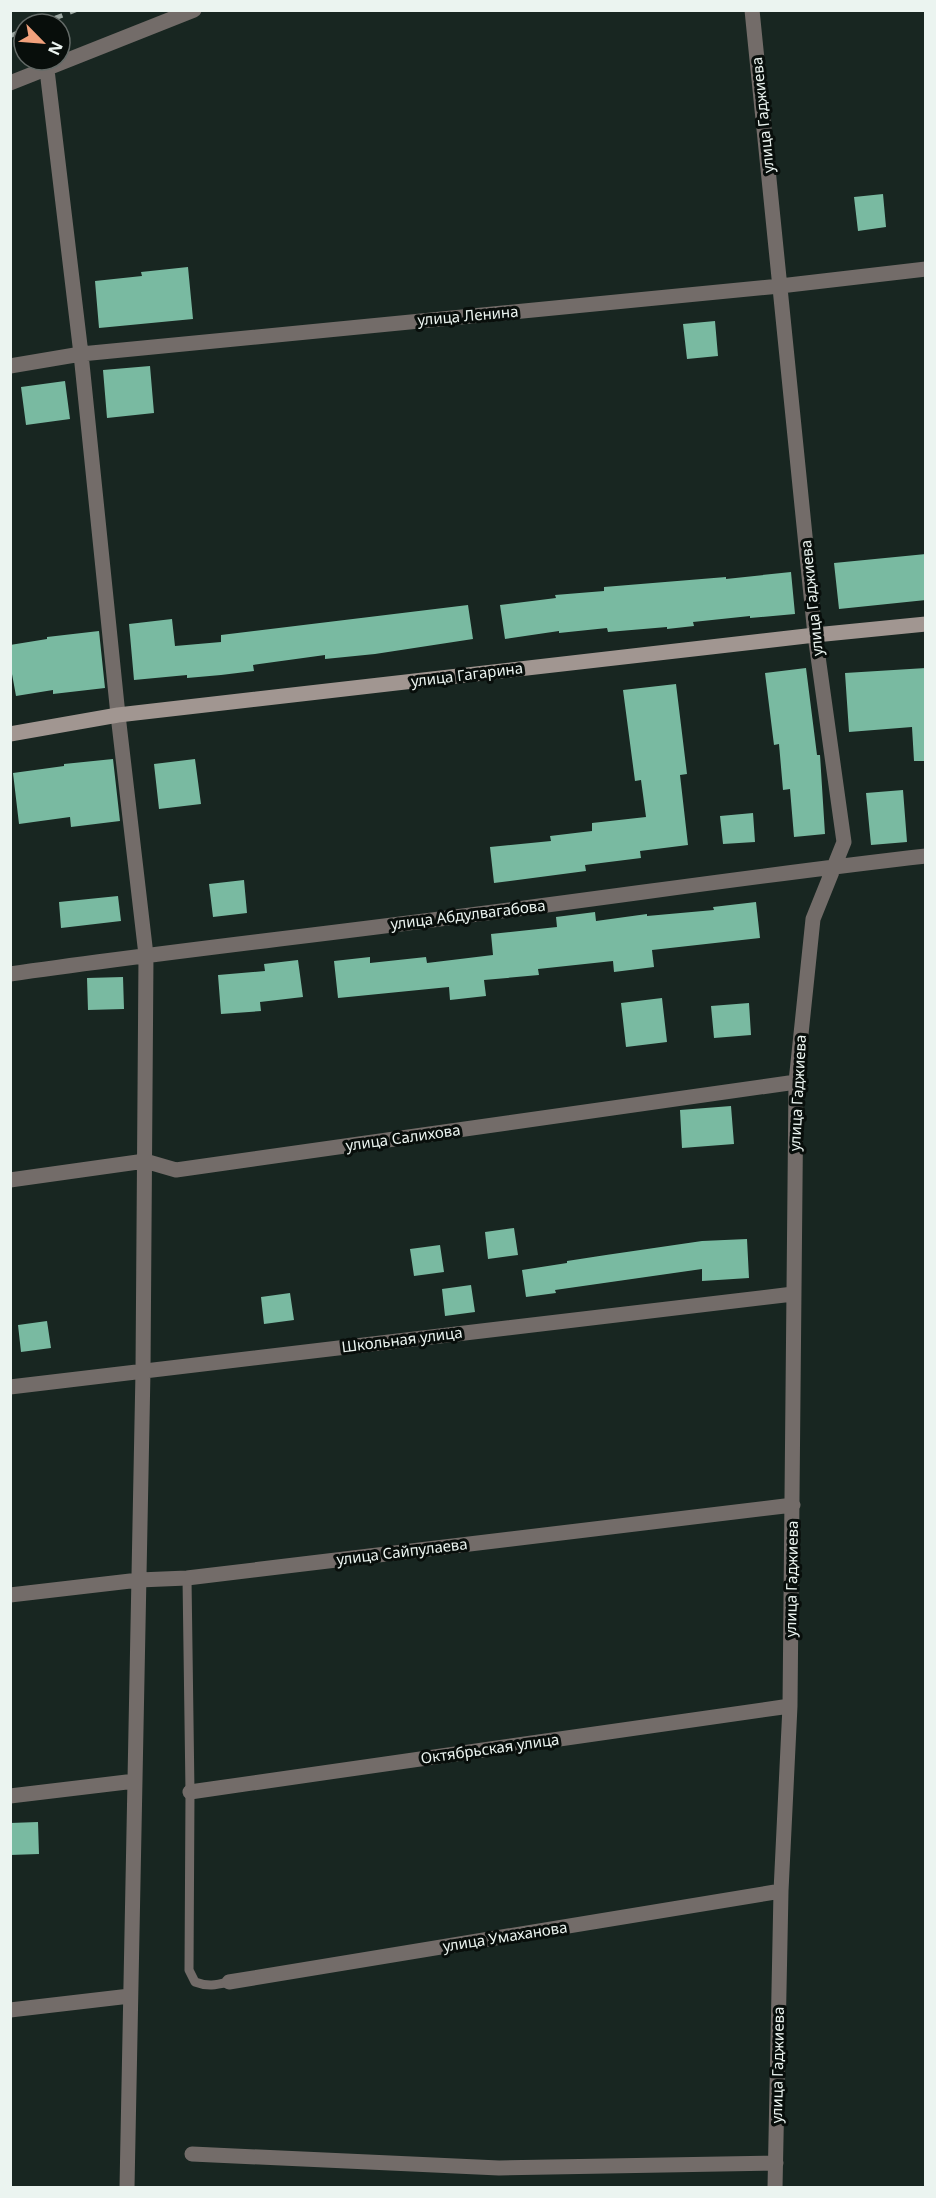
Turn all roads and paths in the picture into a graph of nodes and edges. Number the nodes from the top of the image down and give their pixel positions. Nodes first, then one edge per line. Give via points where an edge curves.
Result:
1 (194, 10) edge
2 (752, 10) edge
3 (72, 60) edge
4 (41, 72) edge
5 (47, 72) edge
6 (10, 83) edge
7 (926, 269) edge
8 (780, 286) junction
9 (81, 354) junction
10 (10, 366) edge
11 (926, 624) edge
12 (815, 635) junction
13 (118, 715) junction
14 (10, 734) edge
15 (926, 856) edge
16 (834, 866) junction
17 (146, 955) junction
18 (10, 974) edge
19 (796, 1082) junction
20 (145, 1161) junction
21 (10, 1180) edge
22 (793, 1294) junction
23 (143, 1371) junction
24 (10, 1387) edge
25 (793, 1504) junction
26 (187, 1578) junction
27 (138, 1580) junction
28 (10, 1595) edge
29 (790, 1706) junction
30 (135, 1781) junction
31 (190, 1792) junction
32 (10, 1796) edge
33 (781, 1891) junction
34 (229, 1982) joint
35 (129, 1996) junction
36 (10, 2010) edge
37 (192, 2154) dead end
38 (776, 2163) junction
39 (127, 2187) edge
40 (775, 2187) edge

1 - 3 street
2 - 8 street, улица Гаджиева
4 - 6 street
5 - 9 street
7 - 8 street, улица Ленина
8 - 9 street, улица Ленина
8 - 12 street, улица Гаджиева
9 - 10 street, улица Ленина
9 - 13 street
11 - 12 street, улица Гагарина
12 - 13 street, улица Гагарина
12 - 16 street, улица Гаджиева via 844,842
13 - 14 street, улица Гагарина
13 - 17 street
15 - 16 street, улица Абдулвагабова
16 - 17 street, улица Абдулвагабова
16 - 19 street, улица Гаджиева via 813,919
17 - 18 street, улица Абдулвагабова
17 - 20 street
19 - 20 street, улица Салихова via 176,1170
19 - 22 street, улица Гаджиева
20 - 21 street, улица Салихова
20 - 23 street
22 - 23 street, Школьная улица
22 - 25 street, улица Гаджиева
23 - 24 street, Школьная улица
23 - 27 street
25 - 26 street, улица Сайпулаева
25 - 29 street, улица Гаджиева
26 - 27 street, улица Сайпулаева
26 - 31 lane
27 - 28 street, улица Сайпулаева
27 - 30 street
29 - 31 street, Октябрьская улица
29 - 33 street, улица Гаджиева
30 - 32 street
30 - 35 street
31 - 34 lane via 189,1970 195,1982 202,1985
33 - 34 street, улица Умаханова
33 - 38 street, улица Гаджиева
35 - 36 street
35 - 39 street
37 - 38 street via 499,2168
38 - 40 street, улица Гаджиева

